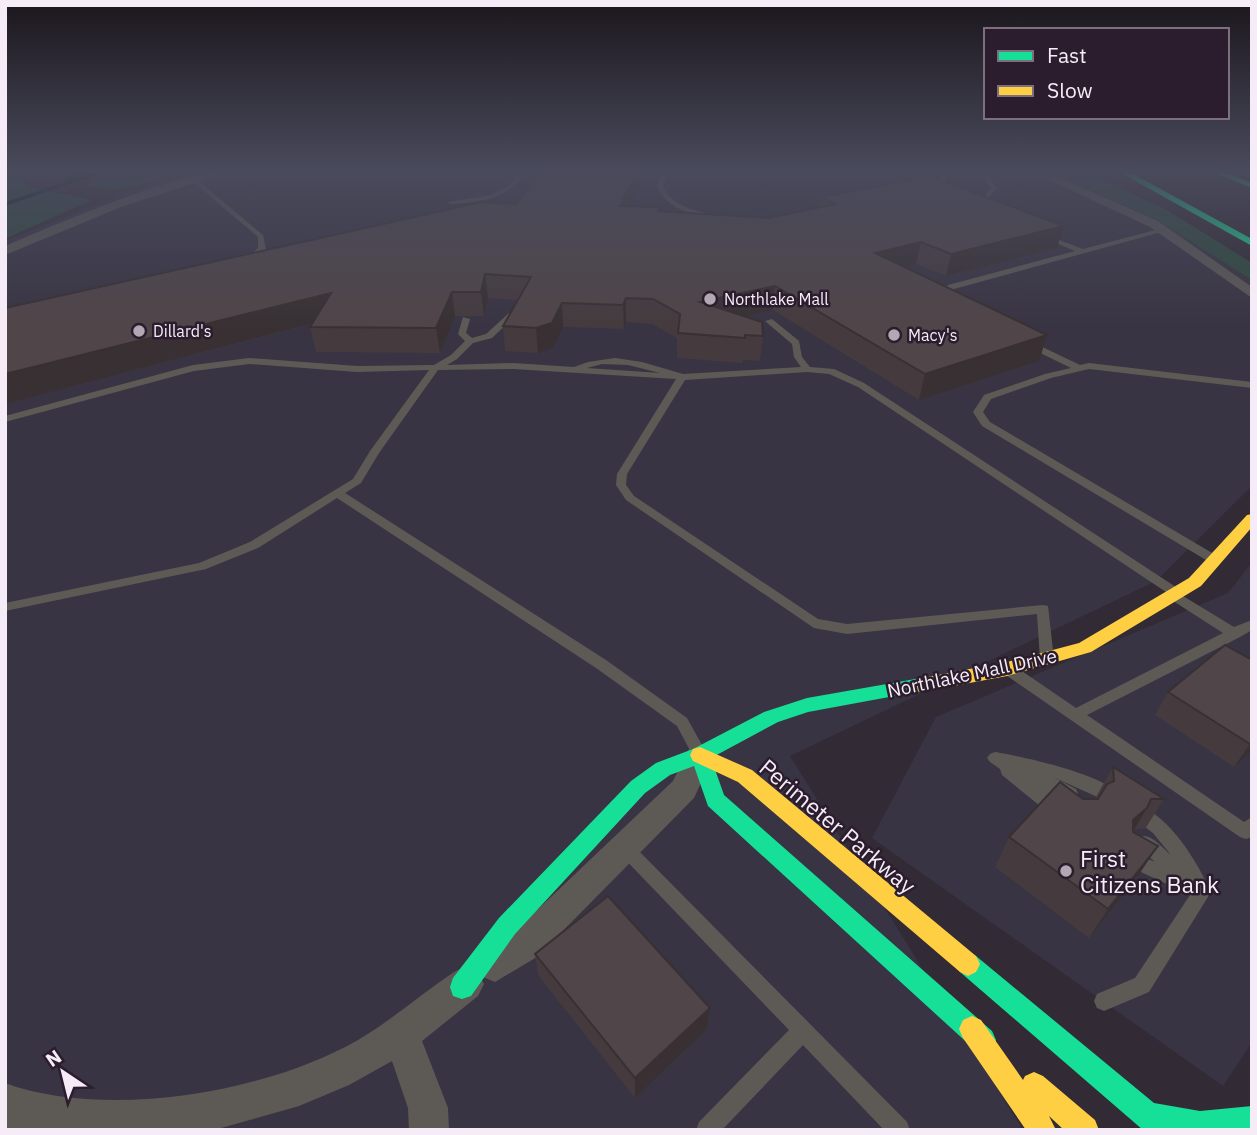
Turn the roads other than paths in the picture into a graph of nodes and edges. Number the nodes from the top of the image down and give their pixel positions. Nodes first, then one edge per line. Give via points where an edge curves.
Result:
1 (72, 222) edge
2 (245, 222) edge
3 (1146, 222) edge
4 (1214, 222) edge
5 (1163, 230) junction
6 (1031, 231) edge
7 (1252, 243) edge
8 (5, 251) edge
9 (1082, 251) junction
10 (243, 265) edge
11 (1252, 294) edge
12 (953, 306) edge
13 (512, 314) edge
14 (466, 319) dead end
15 (769, 321) dead end
16 (470, 341) junction
17 (1024, 342) edge
18 (435, 368) junction
19 (1079, 368) junction
20 (807, 369) junction
21 (682, 377) junction
22 (1252, 385) edge
23 (5, 419) edge
24 (338, 494) junction
25 (1252, 518) edge
26 (1215, 561) junction
27 (1176, 595) junction
28 (5, 607) edge
29 (1252, 624) edge
30 (1235, 634) junction
31 (1047, 659) junction
32 (1007, 669) junction
33 (824, 702) junction
34 (1075, 715) junction
35 (767, 737) dead end
36 (699, 755) junction
37 (756, 757) dead end
38 (995, 758) joint
39 (782, 807) junction
40 (1081, 814) edge
41 (1252, 824) edge
42 (624, 847) junction
43 (1131, 847) edge
44 (1202, 892) junction
45 (462, 987) junction
46 (1104, 1001) dead end
47 (972, 1029) junction
48 (803, 1030) junction
49 (401, 1034) junction
50 (10, 1113) edge
51 (1148, 1116) junction
52 (1252, 1120) edge
53 (429, 1130) edge
54 (707, 1130) edge
55 (899, 1130) edge
56 (1042, 1130) edge
57 (1085, 1130) edge
58 (1164, 1130) edge

1 - 8 street
2 - 10 lane via 261,236 262,249
3 - 5 street
4 - 7 main road
5 - 9 lane
5 - 11 street
6 - 9 lane
9 - 12 lane via 951,287 944,298
13 - 16 lane via 489,336
14 - 16 lane via 462,334
15 - 20 lane via 796,343 797,357
16 - 18 lane
17 - 19 lane
18 - 21 lane via 513,366
18 - 23 lane via 357,369 249,361 216,364
18 - 24 lane via 357,481
19 - 22 lane via 1105,367
19 - 26 lane via 987,397 978,412 986,424
20 - 21 lane
20 - 27 lane via 850,378
21 - 31 lane via 622,474 621,485 631,498 814,623 847,629 1043,609
24 - 28 lane via 254,545 214,562
24 - 36 lane via 601,664 682,722
25 - 26 main road, Northlake Mall Drive
26 - 27 main road, Northlake Mall Drive
27 - 30 lane
27 - 31 main road, Northlake Mall Drive via 1085,648
29 - 30 lane
30 - 34 lane
31 - 32 main road, Northlake Mall Drive
32 - 33 main road, Northlake Mall Drive
32 - 34 lane
33 - 35 main road
33 - 36 main road, Northlake Mall Drive via 771,717
34 - 41 lane via 1245,832
36 - 39 main road, Perimeter Parkway via 745,776
36 - 42 street, Northlake Mall Drive via 684,789
36 - 45 main road, Northlake Mall Drive via 663,769 638,787 507,926
36 - 47 main road via 715,800
37 - 39 main road via 756,771
38 - 40 lane via 1016,781
38 - 44 lane via 1035,763 1080,779 1152,821 1177,846
39 - 51 main road, Perimeter Parkway
42 - 45 street, Northlake Mall Drive via 525,945
42 - 48 lane
43 - 44 lane
44 - 46 lane via 1142,985
45 - 49 street, Northlake Mall Drive
47 - 56 main road
47 - 57 main road
48 - 54 lane
48 - 55 lane
49 - 50 street, Northlake Mall Drive via 337,1069 261,1100 207,1113 143,1120
49 - 53 street via 428,1108
51 - 52 main road via 1216,1127
51 - 58 main road, Perimeter Parkway

